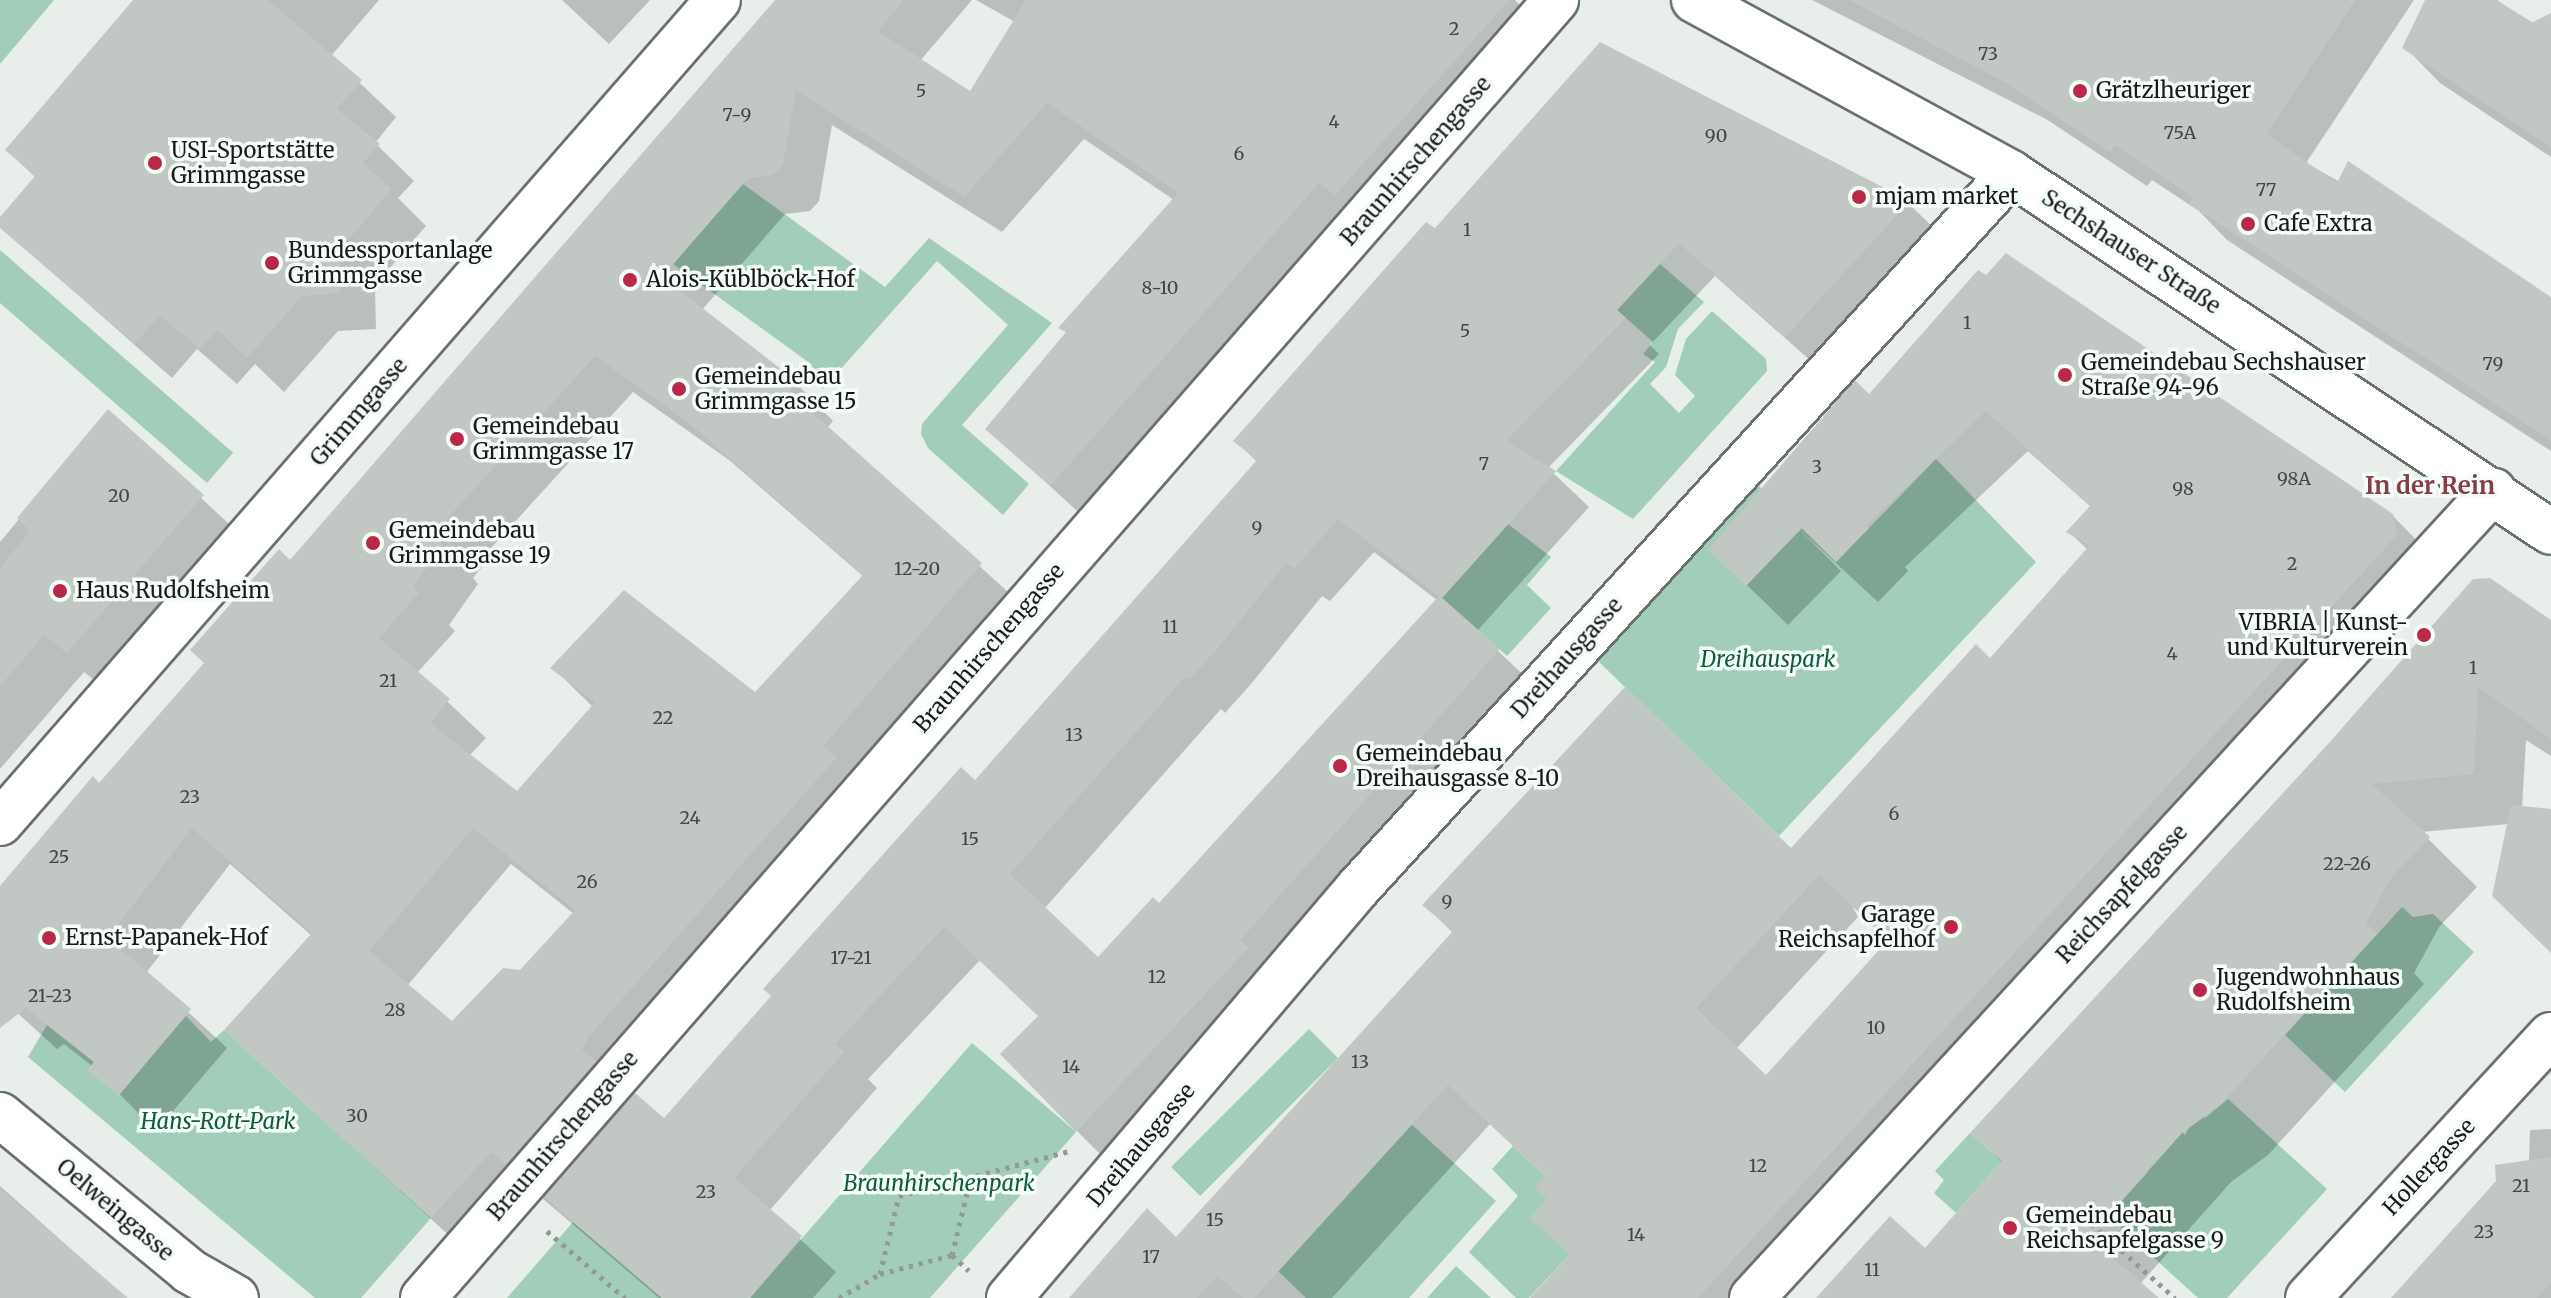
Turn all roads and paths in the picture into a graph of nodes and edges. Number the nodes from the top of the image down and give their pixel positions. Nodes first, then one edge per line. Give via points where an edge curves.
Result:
1 (718, 0) edge
2 (1556, 0) edge
3 (1694, 0) edge
4 (2011, 173) junction
5 (2493, 491) junction
6 (2551, 532) edge
7 (0, 823) edge
8 (2551, 1035) edge
9 (0, 1115) edge
10 (1079, 1148) dead end
11 (971, 1176) junction
12 (508, 1198) junction
13 (2084, 1217) dead end
14 (880, 1274) junction
15 (236, 1298) edge
16 (423, 1298) edge
17 (625, 1298) edge
18 (839, 1298) edge
19 (1009, 1298) edge
20 (1752, 1298) edge
21 (2175, 1298) edge
22 (2308, 1298) edge

1 - 7 street, Grimmgasse
2 - 12 street, Braunhirschengasse
3 - 4 street, Sechshauser Straße
4 - 5 street, Sechshauser Straße
4 - 19 street, Dreihausgasse via 1358,888
5 - 6 street, Sechshauser Straße
5 - 20 street, Reichsapfelgasse
8 - 22 street, Hollergasse
9 - 15 street, Oelweingasse via 189,1271
10 - 11 path
11 - 14 path via 899,1196
11 - 14 path via 952,1255
12 - 16 street, Braunhirschengasse
12 - 17 path
13 - 21 path
14 - 18 path

